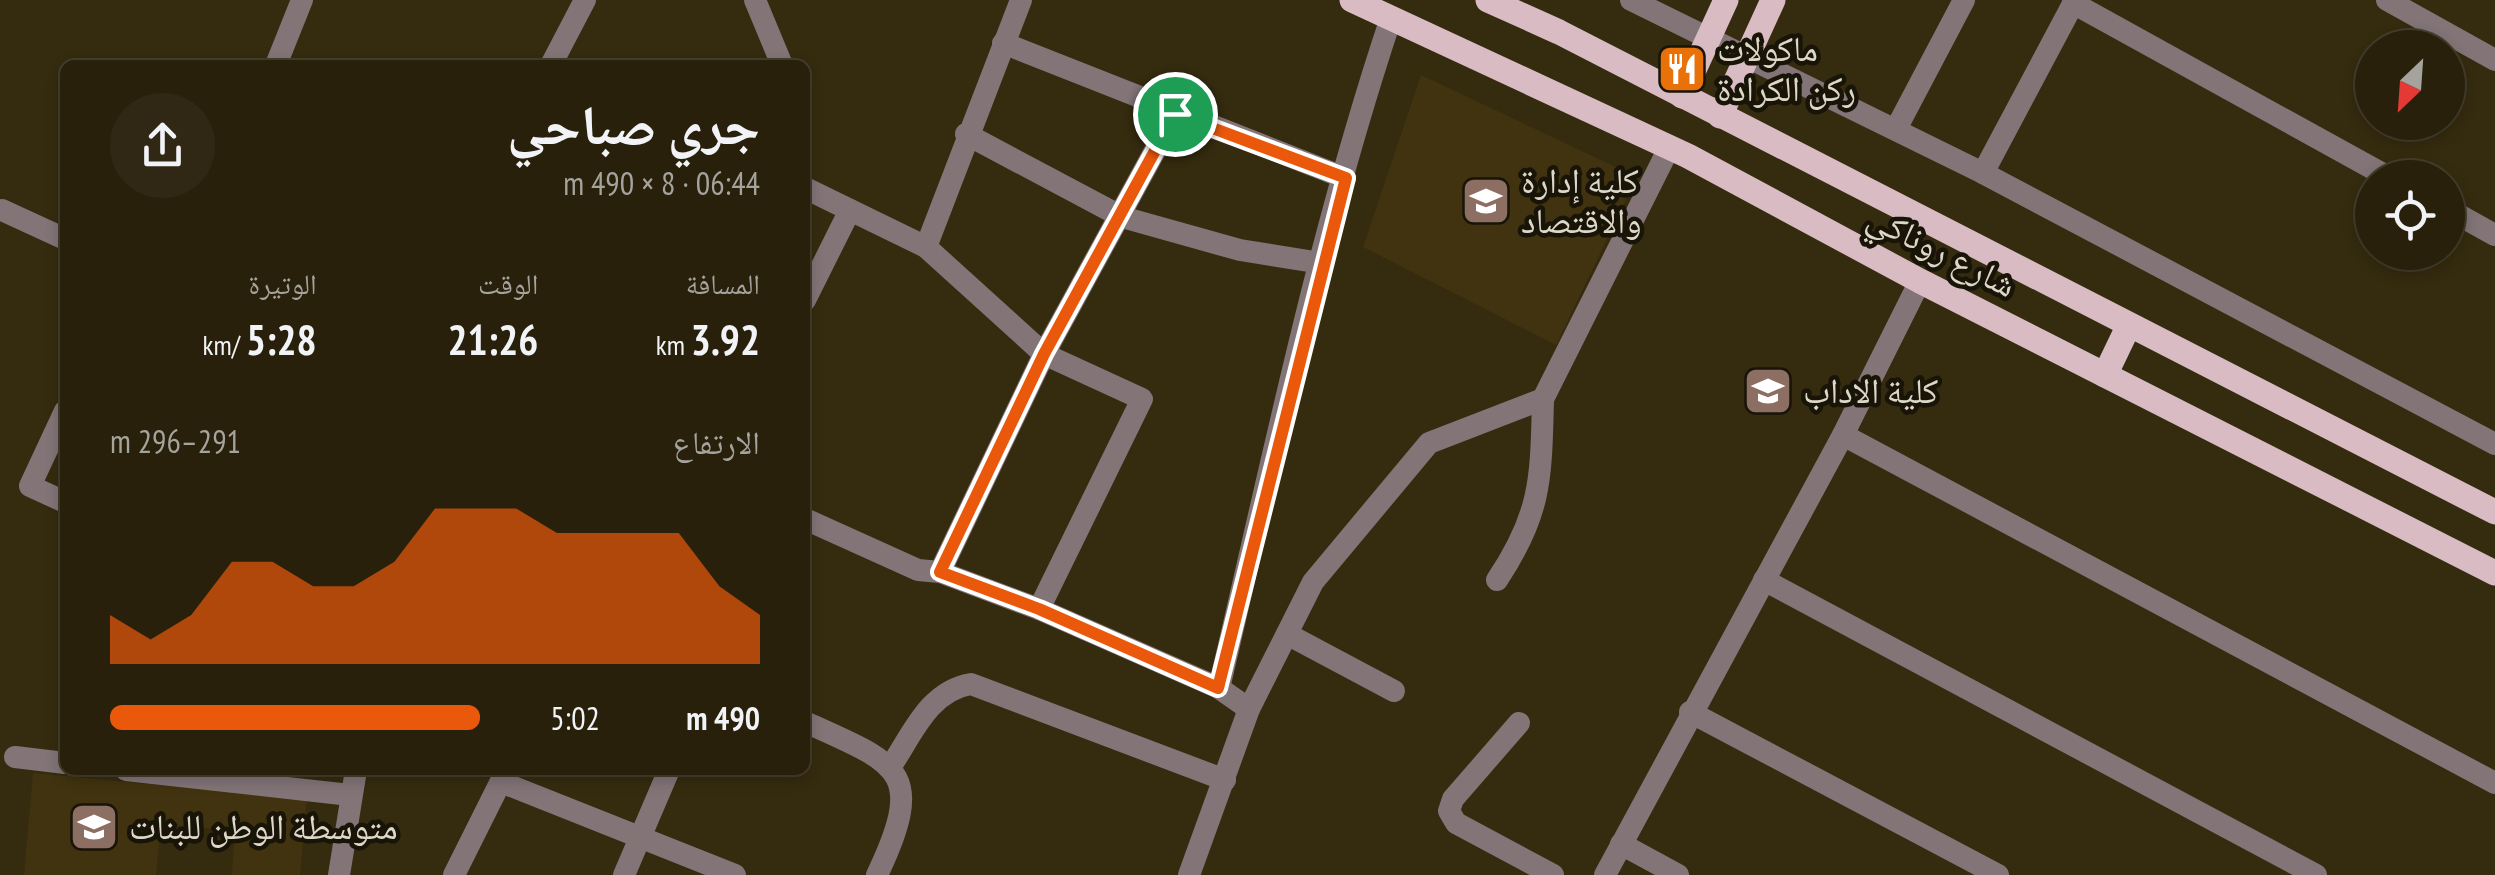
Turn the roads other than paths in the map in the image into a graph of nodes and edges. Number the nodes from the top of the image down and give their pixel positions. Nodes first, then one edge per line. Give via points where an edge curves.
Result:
1 (585, 0) edge
2 (755, 0) edge
3 (1021, 0) edge
4 (1352, 0) edge
5 (1488, 0) edge
6 (1631, 0) edge
7 (1726, 0) edge
8 (1773, 0) edge
9 (1964, 0) edge
10 (2388, 0) edge
11 (2074, 1) edge
12 (294, 2) edge
13 (1391, 18) junction
14 (1709, 37) junction
15 (1003, 44) junction
16 (1748, 55) junction
17 (277, 60) edge
18 (555, 60) edge
19 (780, 60) edge
20 (2495, 60) edge
21 (1682, 96) junction
22 (1175, 114) junction
23 (1720, 116) junction
24 (1896, 129) junction
25 (966, 134) junction
26 (1669, 148) junction
27 (2358, 160) edge
28 (1983, 173) junction
29 (1346, 178) junction
30 (810, 190) edge
31 (2, 210) edge
32 (850, 210) junction
33 (1122, 217) junction
34 (2465, 218) edge
35 (2495, 235) edge
36 (60, 237) edge
37 (926, 247) junction
38 (1321, 263) junction
39 (1920, 280) junction
40 (810, 290) edge
41 (2129, 325) junction
42 (1044, 354) junction
43 (2106, 375) junction
44 (1543, 399) junction
45 (60, 422) edge
46 (1843, 435) junction
47 (2495, 444) edge
48 (60, 500) edge
49 (2495, 512) edge
50 (810, 521) edge
51 (940, 572) junction
52 (2495, 572) edge
53 (1498, 580) dead end
54 (1764, 580) junction
55 (1039, 609) junction
56 (1287, 634) junction
57 (1218, 688) junction
58 (1394, 691) dead end
59 (1249, 709) junction
60 (1690, 712) junction
61 (1519, 723) dead end
62 (810, 725) edge
63 (15, 757) dead end
64 (60, 762) edge
65 (892, 766) junction
66 (169, 775) edge
67 (355, 775) edge
68 (667, 775) edge
69 (504, 776) edge
70 (1225, 780) junction
71 (2495, 783) edge
72 (350, 796) junction
73 (639, 840) junction
74 (1621, 844) junction
75 (338, 875) edge
76 (454, 875) edge
77 (624, 875) edge
78 (735, 875) edge
79 (877, 875) edge
80 (1189, 875) edge
81 (1553, 875) edge
82 (1605, 875) edge
83 (1678, 875) edge
84 (1998, 875) edge
85 (2316, 875) edge

1 - 18 street
2 - 19 street
3 - 15 street
4 - 13 main road, شارع روناكي
5 - 21 main road, شارع روناكي
6 - 14 street
7 - 14 main road
8 - 16 main road
9 - 24 street
10 - 20 street
11 - 27 street
11 - 28 street
12 - 17 street
13 - 26 main road, شارع روناكي
13 - 29 street
14 - 16 street
14 - 21 main road
15 - 22 street
15 - 25 street
16 - 23 main road
16 - 24 street
21 - 23 main road, شارع روناكي
22 - 29 street
22 - 33 street
23 - 41 main road, شارع روناكي
24 - 28 street
25 - 33 street
25 - 37 street
26 - 39 main road, شارع روناكي
26 - 44 street
28 - 47 street
29 - 38 street
30 - 32 street
31 - 36 street
32 - 37 street
32 - 40 street
33 - 38 street via 1240,250
33 - 42 street
34 - 35 street
37 - 42 street
38 - 57 street
39 - 43 main road, شارع روناكي
39 - 46 street
41 - 43 main road
41 - 49 main road, شارع روناكي
42 - 51 street
42 - 55 street via 1142,400
43 - 52 main road, شارع روناكي
44 - 53 street via 1540,484 1526,537
44 - 56 street via 1429,443 1313,582
45 - 48 street via 30,486
46 - 54 street
46 - 71 street
50 - 51 street via 918,570
51 - 55 street
54 - 60 street
54 - 85 street
55 - 57 street
56 - 58 street
56 - 59 street
57 - 59 street
59 - 70 street
60 - 74 street
60 - 84 street
61 - 81 street via 1449,811 1456,822
62 - 65 street
63 - 64 street
65 - 70 street via 935,700 971,684
65 - 79 street via 902,788 901,809
66 - 72 street
67 - 72 street
68 - 73 street
69 - 73 street
69 - 76 street
70 - 80 street
72 - 75 street
73 - 77 street
73 - 78 street
74 - 82 street
74 - 83 street

